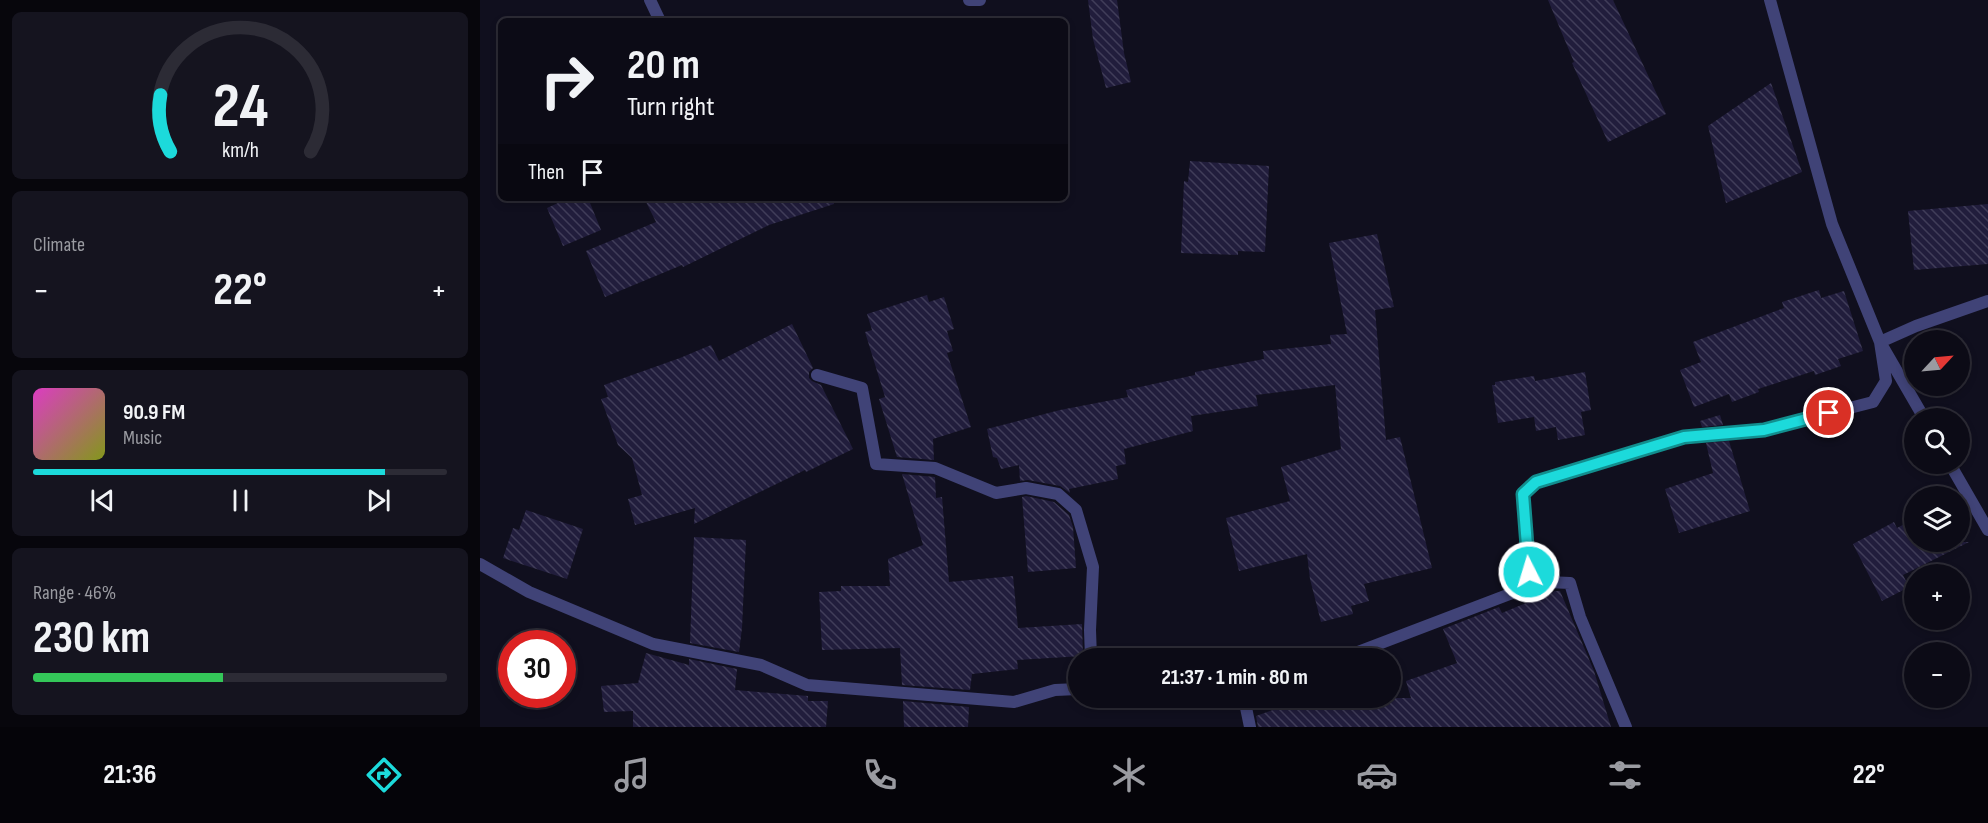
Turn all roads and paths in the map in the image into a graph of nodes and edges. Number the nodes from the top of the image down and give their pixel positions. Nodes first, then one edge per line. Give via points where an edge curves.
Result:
1 (650, 0) edge
2 (969, 0) edge
3 (981, 0) edge
4 (1770, 0) edge
5 (659, 18) edge
6 (1988, 301) edge
7 (1880, 342) junction
8 (818, 375) dead end
9 (1918, 408) edge
10 (1956, 474) edge
11 (1988, 530) edge
12 (480, 564) edge
13 (1526, 581) junction
14 (1091, 648) edge
15 (1368, 648) edge
16 (1068, 689) edge
17 (1246, 708) edge
18 (1250, 727) edge
19 (1626, 727) edge

1 - 5 street
2 - 3 street
4 - 7 street via 1832,224
6 - 7 street
7 - 9 street
7 - 13 street via 1886,381 1873,402 1764,430 1684,437 1536,482 1523,494 1529,572
8 - 14 street via 862,388 876,464 935,468 996,493 1026,488 1058,494 1076,510 1093,567
10 - 11 street
12 - 16 street via 529,592 653,644 761,665 807,685 1014,702
13 - 15 street via 1523,589
13 - 19 street via 1569,583
17 - 18 street

